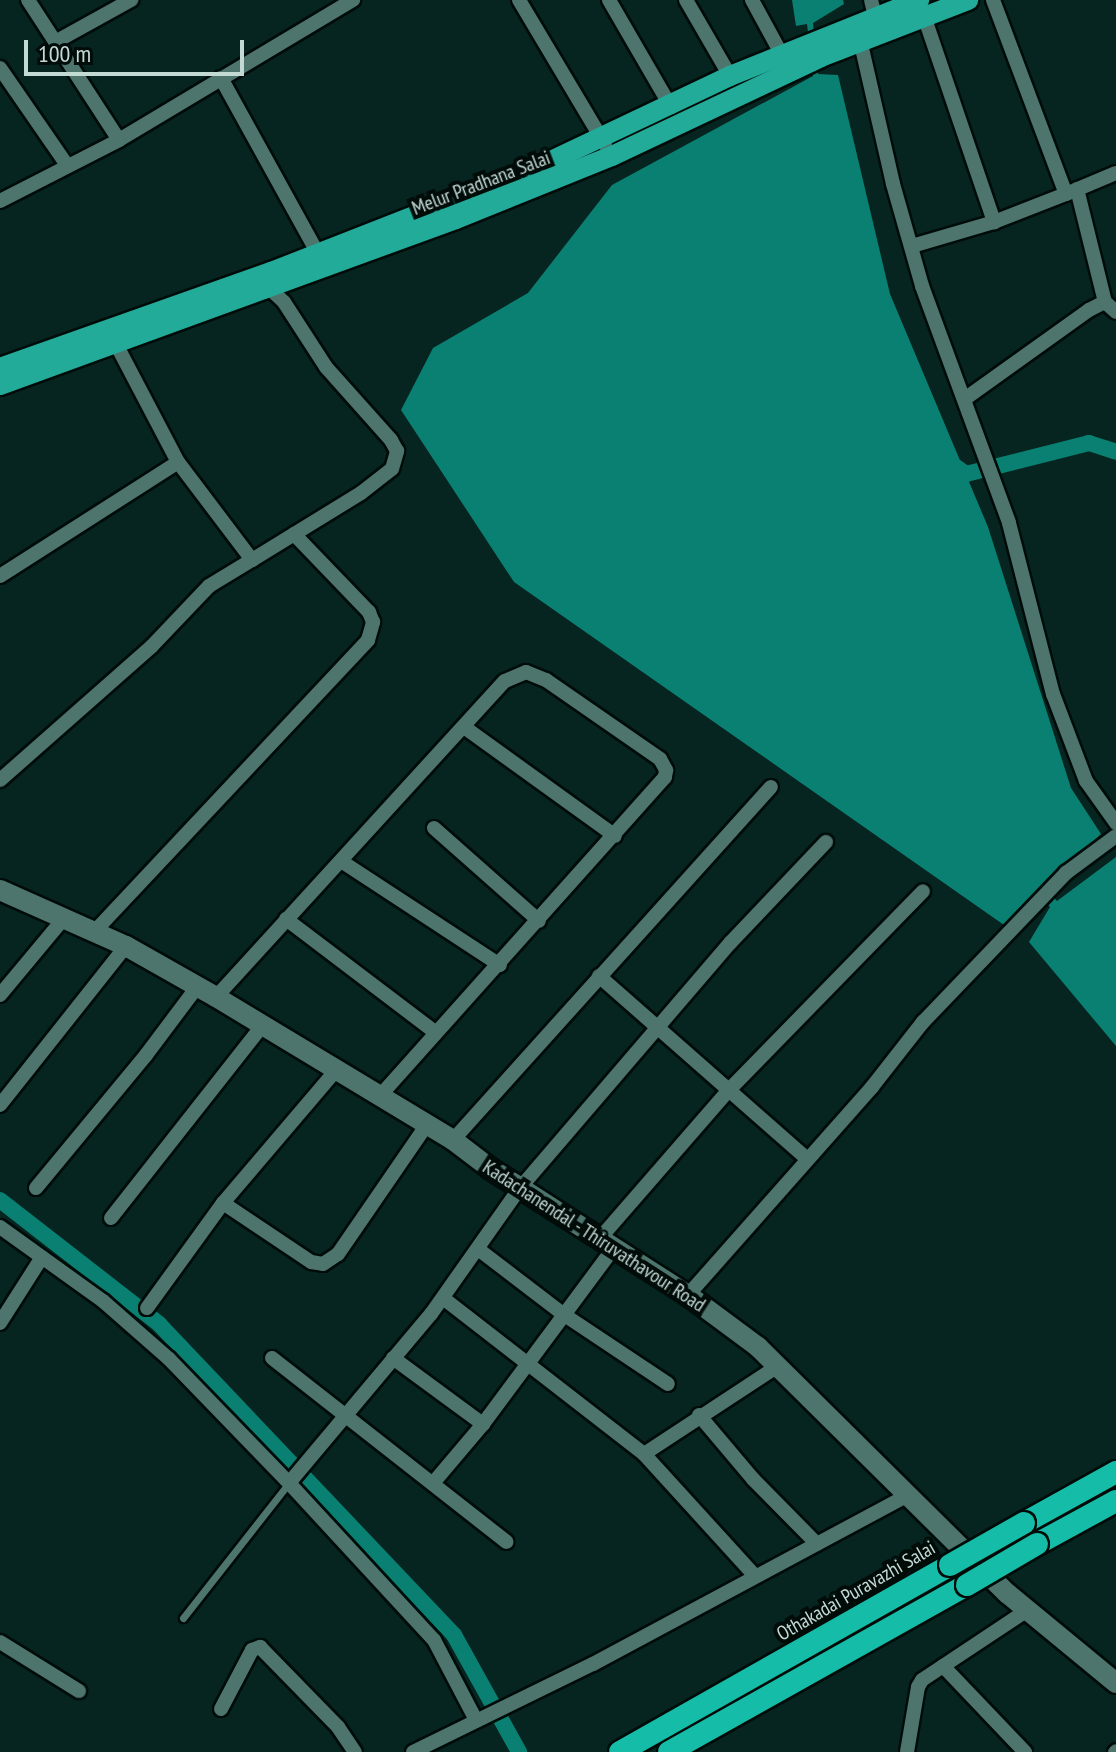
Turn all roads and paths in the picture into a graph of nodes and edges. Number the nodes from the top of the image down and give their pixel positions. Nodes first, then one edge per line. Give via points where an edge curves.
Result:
1 (28, 0) edge
2 (131, 0) edge
3 (353, 0) edge
4 (519, 0) edge
5 (609, 0) edge
6 (686, 0) edge
7 (752, 0) edge
8 (968, 0) edge
9 (993, 0) edge
10 (873, 8) edge
11 (922, 8) edge
12 (57, 41) junction
13 (861, 44) junction
14 (814, 52) junction
15 (782, 55) junction
16 (0, 68) edge
17 (730, 76) junction
18 (221, 78) junction
19 (671, 107) junction
20 (119, 140) junction
21 (607, 148) junction
22 (67, 165) junction
23 (1116, 173) edge
24 (1071, 192) junction
25 (0, 201) edge
26 (994, 222) junction
27 (912, 246) junction
28 (318, 254) junction
29 (269, 288) junction
30 (1110, 307) edge
31 (116, 344) junction
32 (0, 368) edge
33 (0, 385) edge
34 (966, 398) junction
35 (178, 462) junction
36 (294, 534) junction
37 (252, 560) junction
38 (0, 576) edge
39 (464, 727) junction
40 (0, 780) edge
41 (771, 787) dead end
42 (1116, 823) edge
43 (434, 828) dead end
44 (615, 836) junction
45 (1116, 836) edge
46 (826, 842) dead end
47 (341, 861) junction
48 (923, 891) dead end
49 (4, 897) edge
50 (65, 917) junction
51 (286, 919) junction
52 (539, 921) junction
53 (95, 931) junction
54 (126, 946) junction
55 (500, 965) junction
56 (599, 976) junction
57 (197, 987) junction
58 (0, 995) edge
59 (216, 997) junction
60 (263, 1025) junction
61 (659, 1027) junction
62 (436, 1033) junction
63 (336, 1070) junction
64 (728, 1091) junction
65 (380, 1096) junction
66 (0, 1105) edge
67 (426, 1126) junction
68 (453, 1140) junction
69 (807, 1159) junction
70 (36, 1188) dead end
71 (520, 1188) junction
72 (223, 1203) junction
73 (111, 1218) dead end
74 (0, 1227) edge
75 (608, 1242) junction
76 (478, 1249) junction
77 (42, 1257) junction
78 (688, 1295) junction
79 (443, 1298) junction
80 (147, 1308) dead end
81 (563, 1314) junction
82 (0, 1323) edge
83 (272, 1358) dead end
84 (393, 1358) junction
85 (528, 1364) junction
86 (778, 1366) junction
87 (668, 1384) dead end
88 (699, 1415) junction
89 (345, 1416) junction
90 (483, 1424) junction
91 (644, 1454) junction
92 (1116, 1472) edge
93 (295, 1476) junction
94 (434, 1482) junction
95 (910, 1494) junction
96 (1116, 1501) edge
97 (507, 1542) dead end
98 (817, 1544) junction
99 (755, 1576) junction
100 (1026, 1611) junction
101 (183, 1618) dead end
102 (0, 1642) edge
103 (943, 1666) junction
104 (1116, 1683) edge
105 (79, 1691) dead end
106 (221, 1709) dead end
107 (479, 1719) junction
108 (355, 1752) edge
109 (413, 1752) edge
110 (620, 1752) edge
111 (669, 1752) edge
112 (907, 1752) edge
113 (1025, 1752) edge

1 - 12 street
2 - 12 street
3 - 18 street
4 - 21 street
5 - 19 street
6 - 17 street
7 - 15 street
8 - 11 main road, Melur Pradhana Salai
9 - 24 street
10 - 11 main road, Melur Pradhana Salai
10 - 14 main road, Melur Pradhana Salai
11 - 13 main road, Melur Pradhana Salai
11 - 26 street
12 - 20 street
13 - 14 main road, Melur Pradhana Salai
13 - 27 street
14 - 15 main road, Melur Pradhana Salai
14 - 21 main road, Melur Pradhana Salai
15 - 17 main road, Melur Pradhana Salai
16 - 22 street
17 - 19 main road, Melur Pradhana Salai
18 - 20 street
18 - 28 street
19 - 21 main road, Melur Pradhana Salai
20 - 22 street
21 - 28 main road, Melur Pradhana Salai
21 - 29 main road, Melur Pradhana Salai via 456,219
22 - 25 street
23 - 24 street
24 - 26 street
24 - 30 street
26 - 27 street
27 - 34 street
28 - 32 main road, Melur Pradhana Salai
29 - 31 main road, Melur Pradhana Salai
29 - 36 street via 397,451 392,469
30 - 34 street
31 - 33 main road, Melur Pradhana Salai
31 - 35 street
34 - 42 street via 1009,523 1057,707 1086,781
35 - 37 street
35 - 38 street
36 - 37 street
36 - 53 street via 369,612 373,622 368,640
37 - 40 street via 209,586 151,647
39 - 44 street
39 - 44 street via 505,681 526,672 546,680 660,759 666,770 660,786
39 - 47 street
41 - 56 street
43 - 52 street
44 - 52 street
45 - 69 street via 1094,849 1029,910 923,1022
46 - 61 street
47 - 51 street
47 - 55 street
48 - 64 street
49 - 50 main road, Kadachanendal - Thiruvathavour Road
50 - 53 main road, Kadachanendal - Thiruvathavour Road
50 - 58 street
51 - 59 street
51 - 62 street
52 - 55 street
53 - 54 main road, Kadachanendal - Thiruvathavour Road
54 - 57 main road, Kadachanendal - Thiruvathavour Road
54 - 66 street
55 - 62 street
56 - 61 street
56 - 68 street
57 - 59 main road, Kadachanendal - Thiruvathavour Road
57 - 70 street
59 - 60 main road, Kadachanendal - Thiruvathavour Road
60 - 63 main road, Kadachanendal - Thiruvathavour Road
60 - 73 street
61 - 64 street
61 - 71 street
62 - 65 street
63 - 65 main road, Kadachanendal - Thiruvathavour Road
63 - 72 street
64 - 69 street
64 - 75 street
65 - 67 main road, Kadachanendal - Thiruvathavour Road
67 - 68 main road, Kadachanendal - Thiruvathavour Road
67 - 72 street via 338,1254 323,1264 311,1262
68 - 71 main road, Kadachanendal - Thiruvathavour Road
69 - 78 street
71 - 75 main road, Kadachanendal - Thiruvathavour Road
71 - 76 street
72 - 80 street
74 - 77 street
75 - 78 main road, Kadachanendal - Thiruvathavour Road
75 - 81 street
76 - 79 street
76 - 81 street
77 - 82 street
77 - 93 street via 103,1301
78 - 86 main road, Kadachanendal - Thiruvathavour Road
79 - 84 street
79 - 85 street
81 - 85 street
81 - 87 street
83 - 89 street
84 - 89 street
84 - 90 street
85 - 90 street
85 - 91 street
86 - 88 street
86 - 95 main road, Kadachanendal - Thiruvathavour Road
88 - 91 street
88 - 98 street
89 - 93 street
89 - 94 street
90 - 94 street
91 - 99 street
92 - 110 highway, Othakadai Puravazhi Salai, bridge
93 - 101 lane
93 - 107 street via 434,1640
94 - 97 street
95 - 98 street
95 - 100 main road, Kadachanendal - Thiruvathavour Road
96 - 111 highway, bridge
98 - 99 street
99 - 107 street
100 - 103 street
100 - 104 main road, Kadachanendal - Thiruvathavour Road
102 - 105 street
103 - 112 street via 918,1687
103 - 113 street
106 - 108 street via 252,1650 260,1647 338,1727
107 - 109 street

